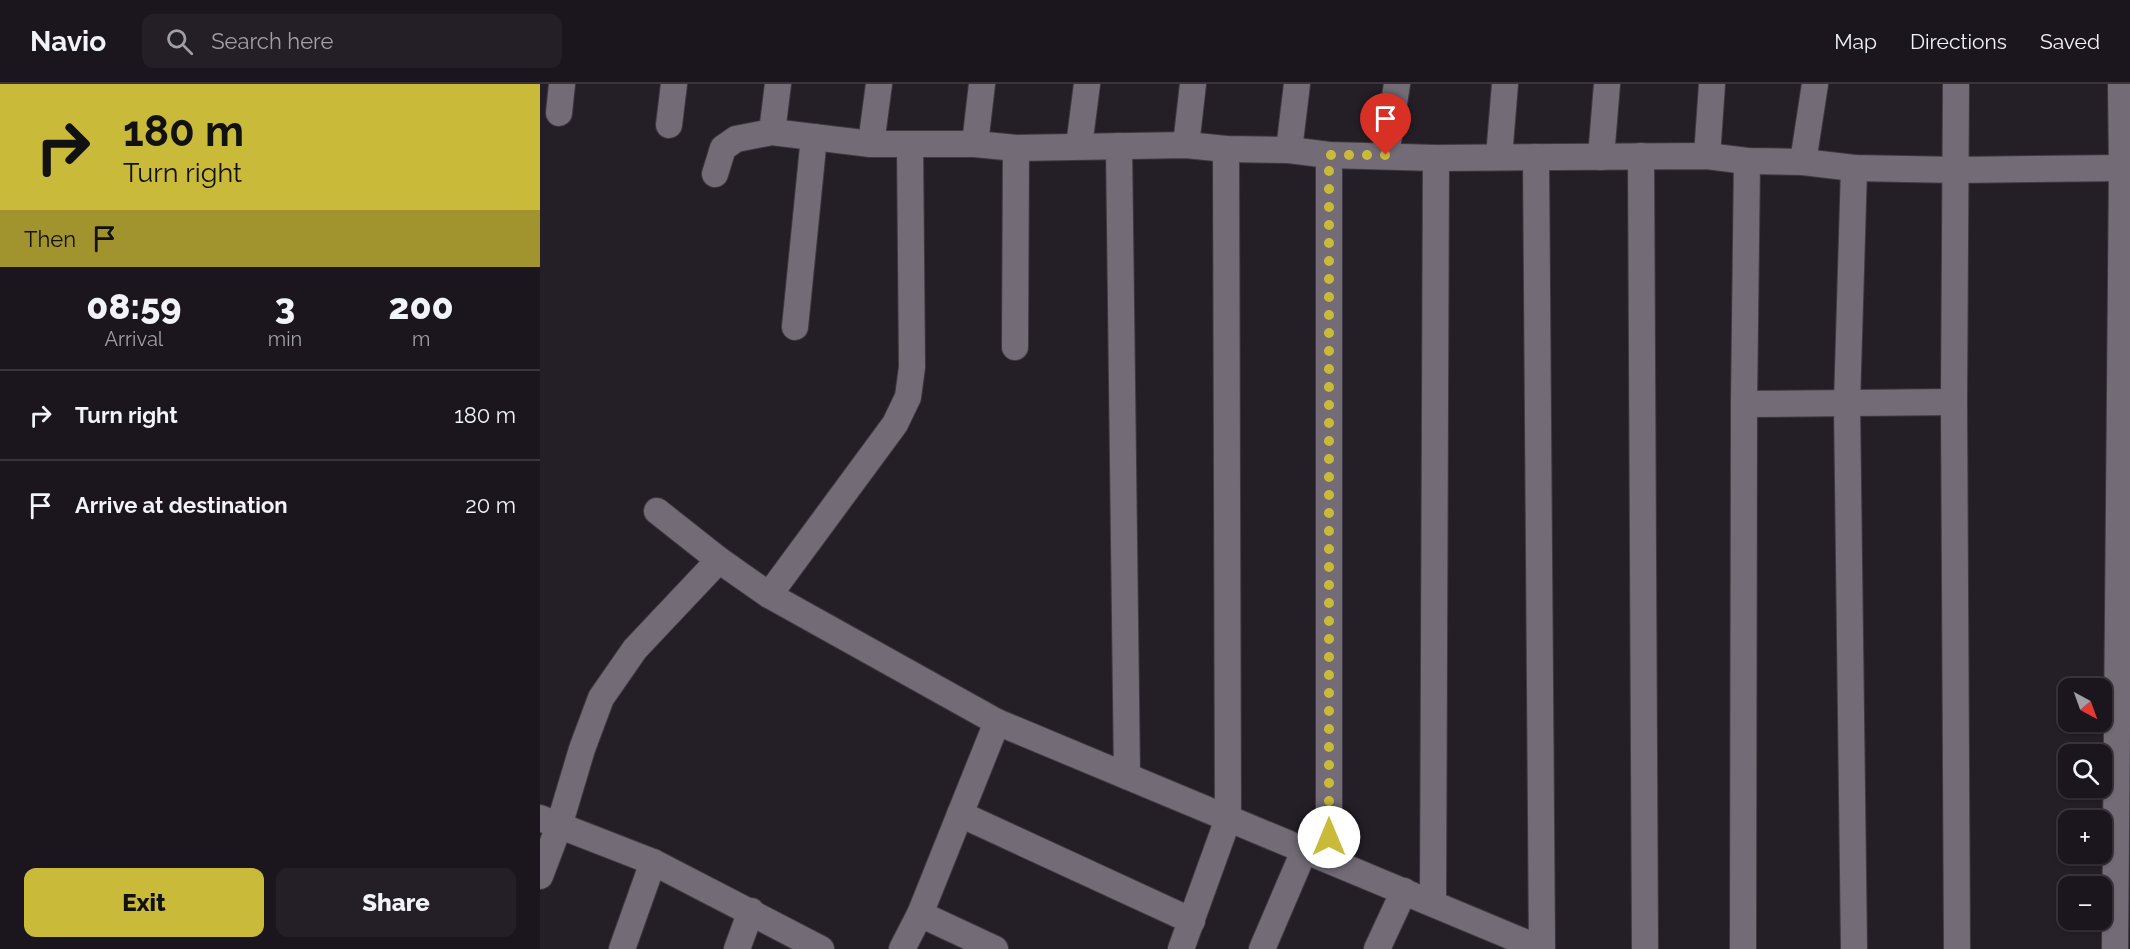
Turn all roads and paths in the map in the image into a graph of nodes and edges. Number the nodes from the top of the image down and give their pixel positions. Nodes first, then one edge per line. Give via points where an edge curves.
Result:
1 (562, 84) edge
2 (674, 84) edge
3 (778, 84) edge
4 (879, 84) edge
5 (982, 84) edge
6 (1087, 84) edge
7 (1193, 84) edge
8 (1297, 84) edge
9 (1397, 84) edge
10 (1504, 84) edge
11 (1607, 84) edge
12 (1712, 84) edge
13 (1815, 84) edge
14 (1956, 84) edge
15 (2121, 84) edge
16 (559, 113) dead end
17 (669, 125) dead end
18 (772, 132) junction
19 (814, 137) junction
20 (871, 144) junction
21 (975, 144) junction
22 (910, 145) junction
23 (1186, 145) junction
24 (1079, 146) junction
25 (1119, 146) junction
26 (1016, 148) junction
27 (1226, 149) junction
28 (1289, 150) junction
29 (1329, 155) junction
30 (1386, 155) junction
31 (1641, 156) junction
32 (1707, 156) junction
33 (1499, 157) junction
34 (1536, 157) junction
35 (1601, 157) junction
36 (1436, 158) junction
37 (1747, 161) junction
38 (1803, 162) junction
39 (1854, 168) junction
40 (2122, 168) junction
41 (1957, 170) junction
42 (715, 174) dead end
43 (795, 327) dead end
44 (1015, 347) dead end
45 (1954, 402) junction
46 (1847, 404) junction
47 (1744, 405) junction
48 (657, 511) dead end
49 (719, 560) junction
50 (769, 595) junction
51 (997, 722) junction
52 (1127, 777) junction
53 (960, 814) junction
54 (1228, 819) junction
55 (549, 822) edge
56 (1304, 850) junction
57 (1329, 860) junction
58 (653, 862) junction
59 (540, 876) edge
60 (1404, 891) junction
61 (1433, 903) junction
62 (751, 911) junction
63 (920, 914) junction
64 (1192, 921) junction
65 (1494, 940) edge
66 (961, 942) edge
67 (622, 949) edge
68 (736, 949) edge
69 (821, 949) edge
70 (902, 949) edge
71 (995, 949) edge
72 (1181, 949) edge
73 (1262, 949) edge
74 (1377, 949) edge
75 (1541, 949) edge
76 (1645, 949) edge
77 (1743, 949) edge
78 (1854, 949) edge
79 (1957, 949) edge
80 (2115, 949) edge

1 - 16 street
2 - 17 street
3 - 18 street
4 - 20 street
5 - 21 street
6 - 24 street
7 - 23 street
8 - 28 street
9 - 30 street
10 - 33 street
11 - 35 street
12 - 32 street
13 - 38 street
14 - 41 street
15 - 40 street
18 - 19 street
18 - 42 street via 736,139 723,148
19 - 20 street
19 - 43 street
20 - 22 street
21 - 22 street
21 - 26 street
22 - 50 street via 912,367 908,397 896,424
23 - 25 street
23 - 27 street
24 - 25 street
24 - 26 street
25 - 52 street
26 - 44 street
27 - 28 street
27 - 54 street
28 - 29 street
29 - 30 street
29 - 57 street
30 - 36 street
31 - 32 street
31 - 35 street
31 - 76 street
32 - 37 street
33 - 34 street
33 - 36 street
34 - 35 street
34 - 75 street
36 - 61 street
37 - 38 street
37 - 47 street
38 - 39 street
39 - 41 street
39 - 46 street
40 - 41 street
40 - 80 street
41 - 45 street
45 - 46 street
45 - 79 street
46 - 47 street
46 - 78 street
47 - 77 street
48 - 49 street
49 - 50 street
49 - 55 street via 635,649 601,698
50 - 51 street
51 - 52 street
51 - 53 street
52 - 54 street
53 - 63 street
53 - 64 street
54 - 56 street
54 - 64 street
55 - 58 street
55 - 59 street
56 - 57 street
56 - 73 street
57 - 60 street
58 - 62 street
58 - 67 street
60 - 61 street
60 - 74 street
61 - 65 street
62 - 68 street
62 - 69 street
63 - 66 street
63 - 70 street
64 - 72 street
65 - 75 street
66 - 71 street

